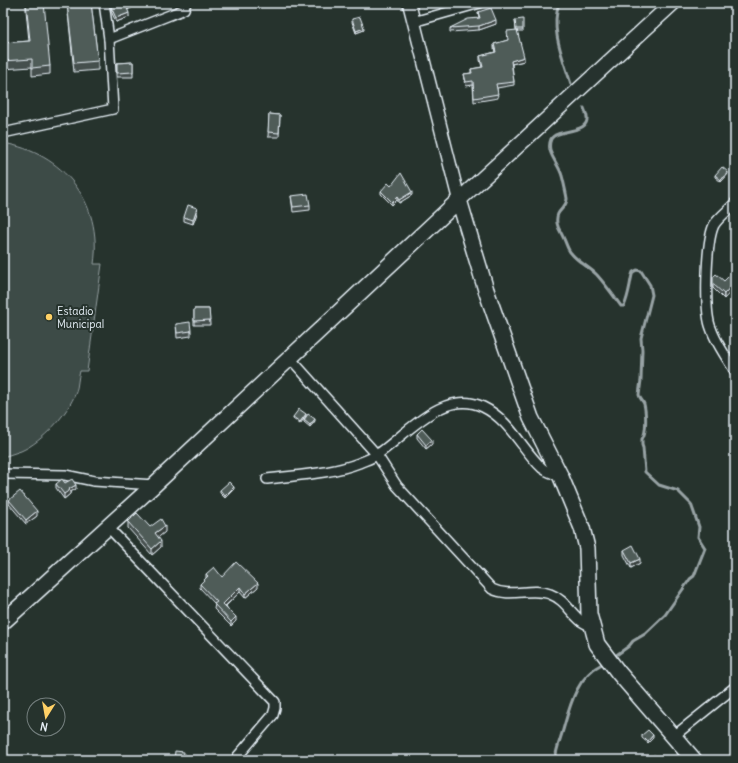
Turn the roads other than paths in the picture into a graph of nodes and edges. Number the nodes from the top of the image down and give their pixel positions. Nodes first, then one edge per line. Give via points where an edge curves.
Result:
1 (104, 3) edge
2 (186, 3) edge
3 (409, 3) edge
4 (480, 3) edge
5 (673, 3) edge
6 (413, 22) junction
7 (109, 39) junction
8 (3, 133) edge
9 (459, 200) junction
10 (735, 203) edge
11 (290, 358) junction
12 (735, 371) edge
13 (377, 455) junction
14 (3, 474) edge
15 (561, 477) junction
16 (267, 479) dead end
17 (154, 485) junction
18 (108, 527) junction
19 (3, 622) edge
20 (592, 627) junction
21 (735, 687) edge
22 (674, 736) junction
23 (236, 760) edge
24 (694, 760) edge

1 - 7 street
2 - 7 street via 180,11
3 - 6 main road
4 - 6 street
5 - 9 main road
6 - 9 main road
7 - 8 street via 112,109
9 - 11 highway
9 - 15 highway via 486,290 531,418
10 - 12 street via 715,224 712,232 707,283 710,327
11 - 13 street
11 - 17 highway
13 - 15 street via 439,408 467,403 482,406 496,415 510,428 543,469
13 - 16 street via 358,464 332,470
13 - 20 street via 397,486 492,589 504,593 525,591 550,594 564,602 581,621
14 - 17 street via 65,475 94,481
15 - 20 highway via 587,548 589,614
17 - 18 highway
18 - 19 highway
18 - 23 street via 274,702 273,714
20 - 22 highway via 597,644 618,672
21 - 22 street
22 - 24 highway

